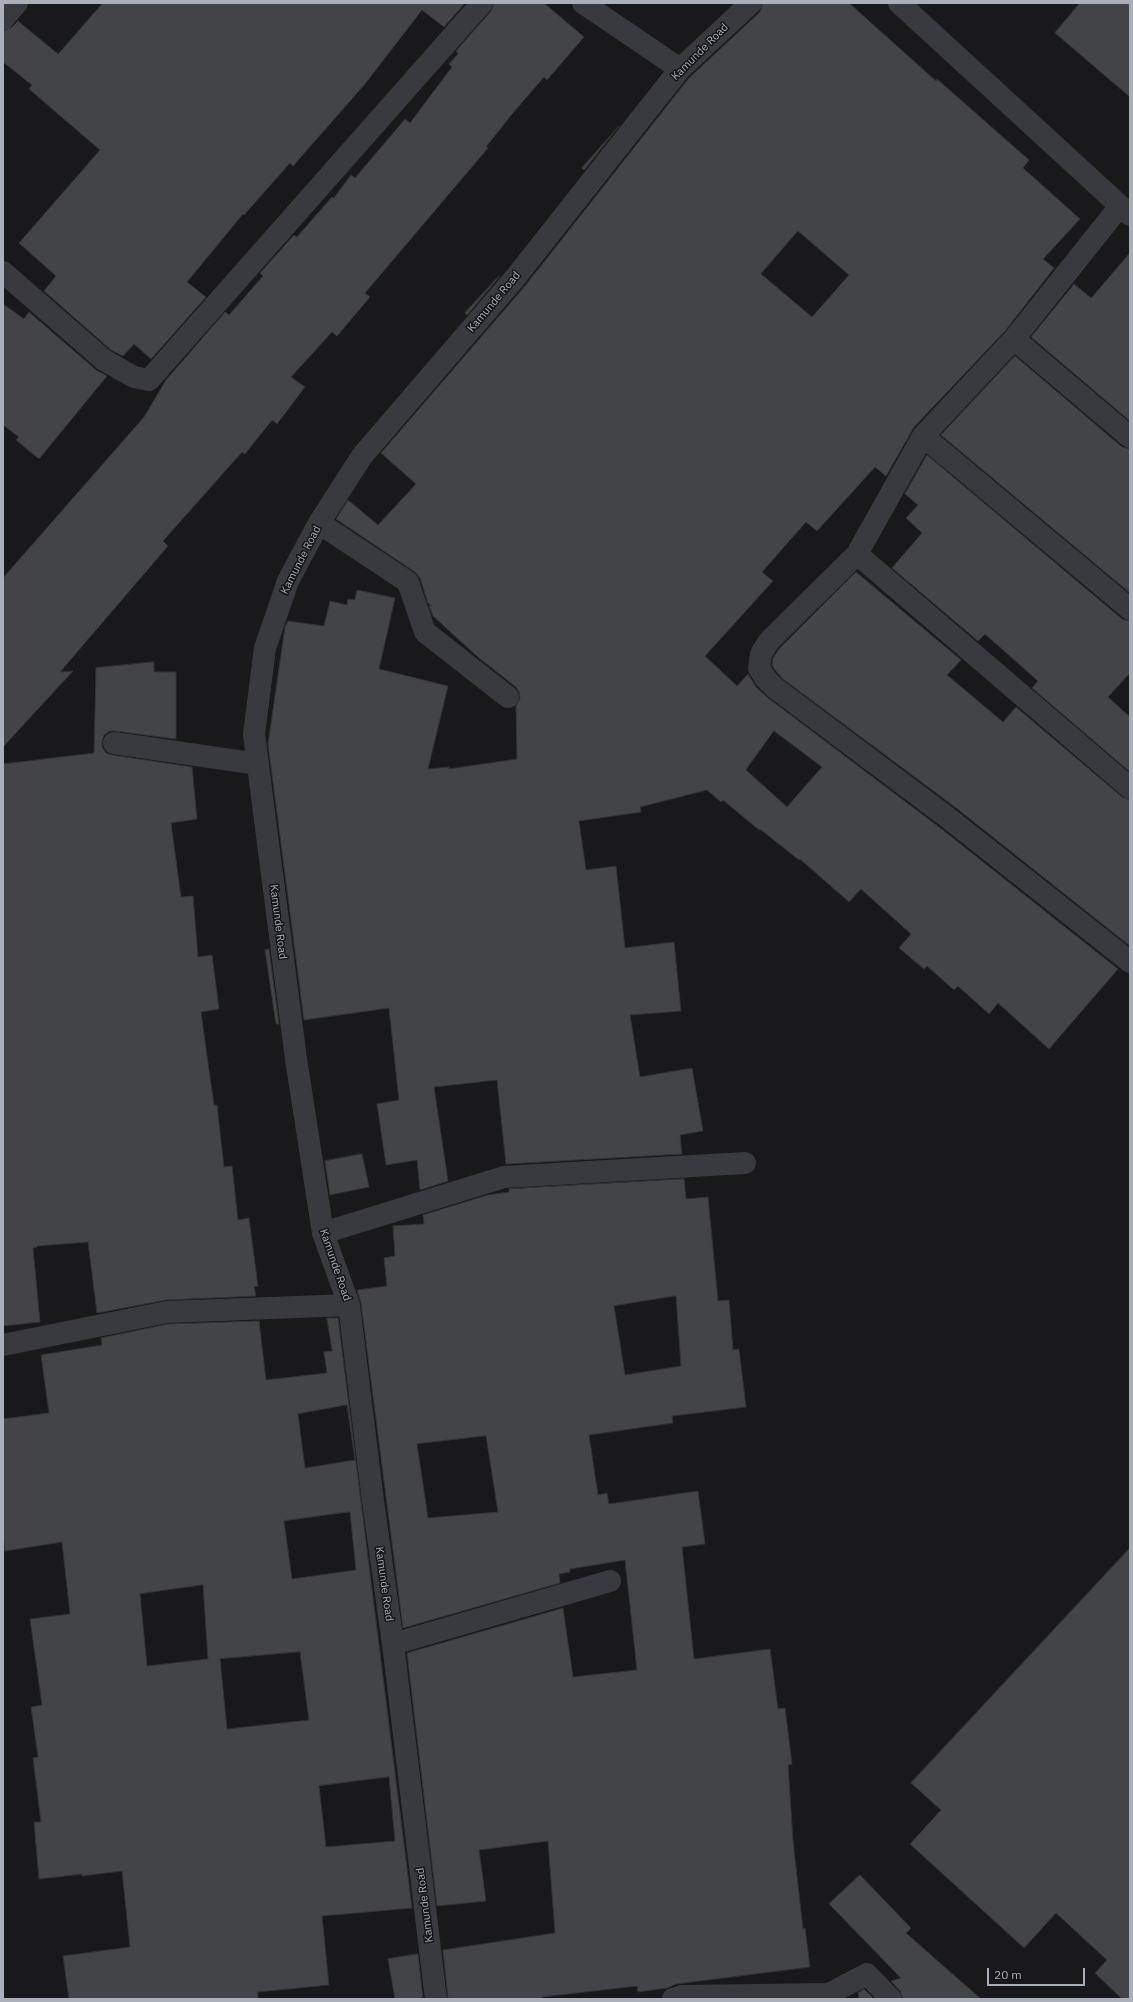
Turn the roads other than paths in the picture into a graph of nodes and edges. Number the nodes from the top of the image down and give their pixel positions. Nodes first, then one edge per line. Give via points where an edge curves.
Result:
1 (17, 3) edge
2 (482, 3) edge
3 (583, 3) edge
4 (751, 3) edge
5 (899, 3) edge
6 (3, 19) edge
7 (680, 69) junction
8 (1125, 210) edge
9 (3, 272) edge
10 (1014, 339) junction
11 (922, 436) junction
12 (1130, 437) edge
13 (319, 523) junction
14 (856, 554) junction
15 (1130, 609) edge
16 (508, 697) dead end
17 (114, 743) dead end
18 (258, 764) junction
19 (1130, 788) edge
20 (1130, 962) edge
21 (745, 1163) dead end
22 (323, 1233) junction
23 (349, 1305) junction
24 (3, 1345) edge
25 (610, 1580) dead end
26 (393, 1644) junction
27 (829, 1996) edge
28 (679, 1998) edge
29 (436, 1999) edge
30 (891, 1999) edge

1 - 6 street
2 - 9 street via 149,380 134,377 104,360
3 - 7 street
4 - 7 street, Kamunde Road
5 - 8 street
7 - 13 street, Kamunde Road via 515,278 362,456
8 - 10 street
10 - 11 street
10 - 12 street
11 - 14 street
11 - 15 street
13 - 16 street via 408,582 425,632
13 - 18 street, Kamunde Road via 288,581 264,648 254,734
14 - 19 street
14 - 20 street via 769,641 761,654 759,668 765,678 947,817
17 - 18 street
18 - 22 street, Kamunde Road via 295,1052
21 - 22 street via 504,1177
22 - 23 street, Kamunde Road
23 - 24 street via 167,1312
23 - 26 street, Kamunde Road via 372,1501
25 - 26 street
26 - 29 street, Kamunde Road
27 - 28 street
27 - 30 street via 867,1974

